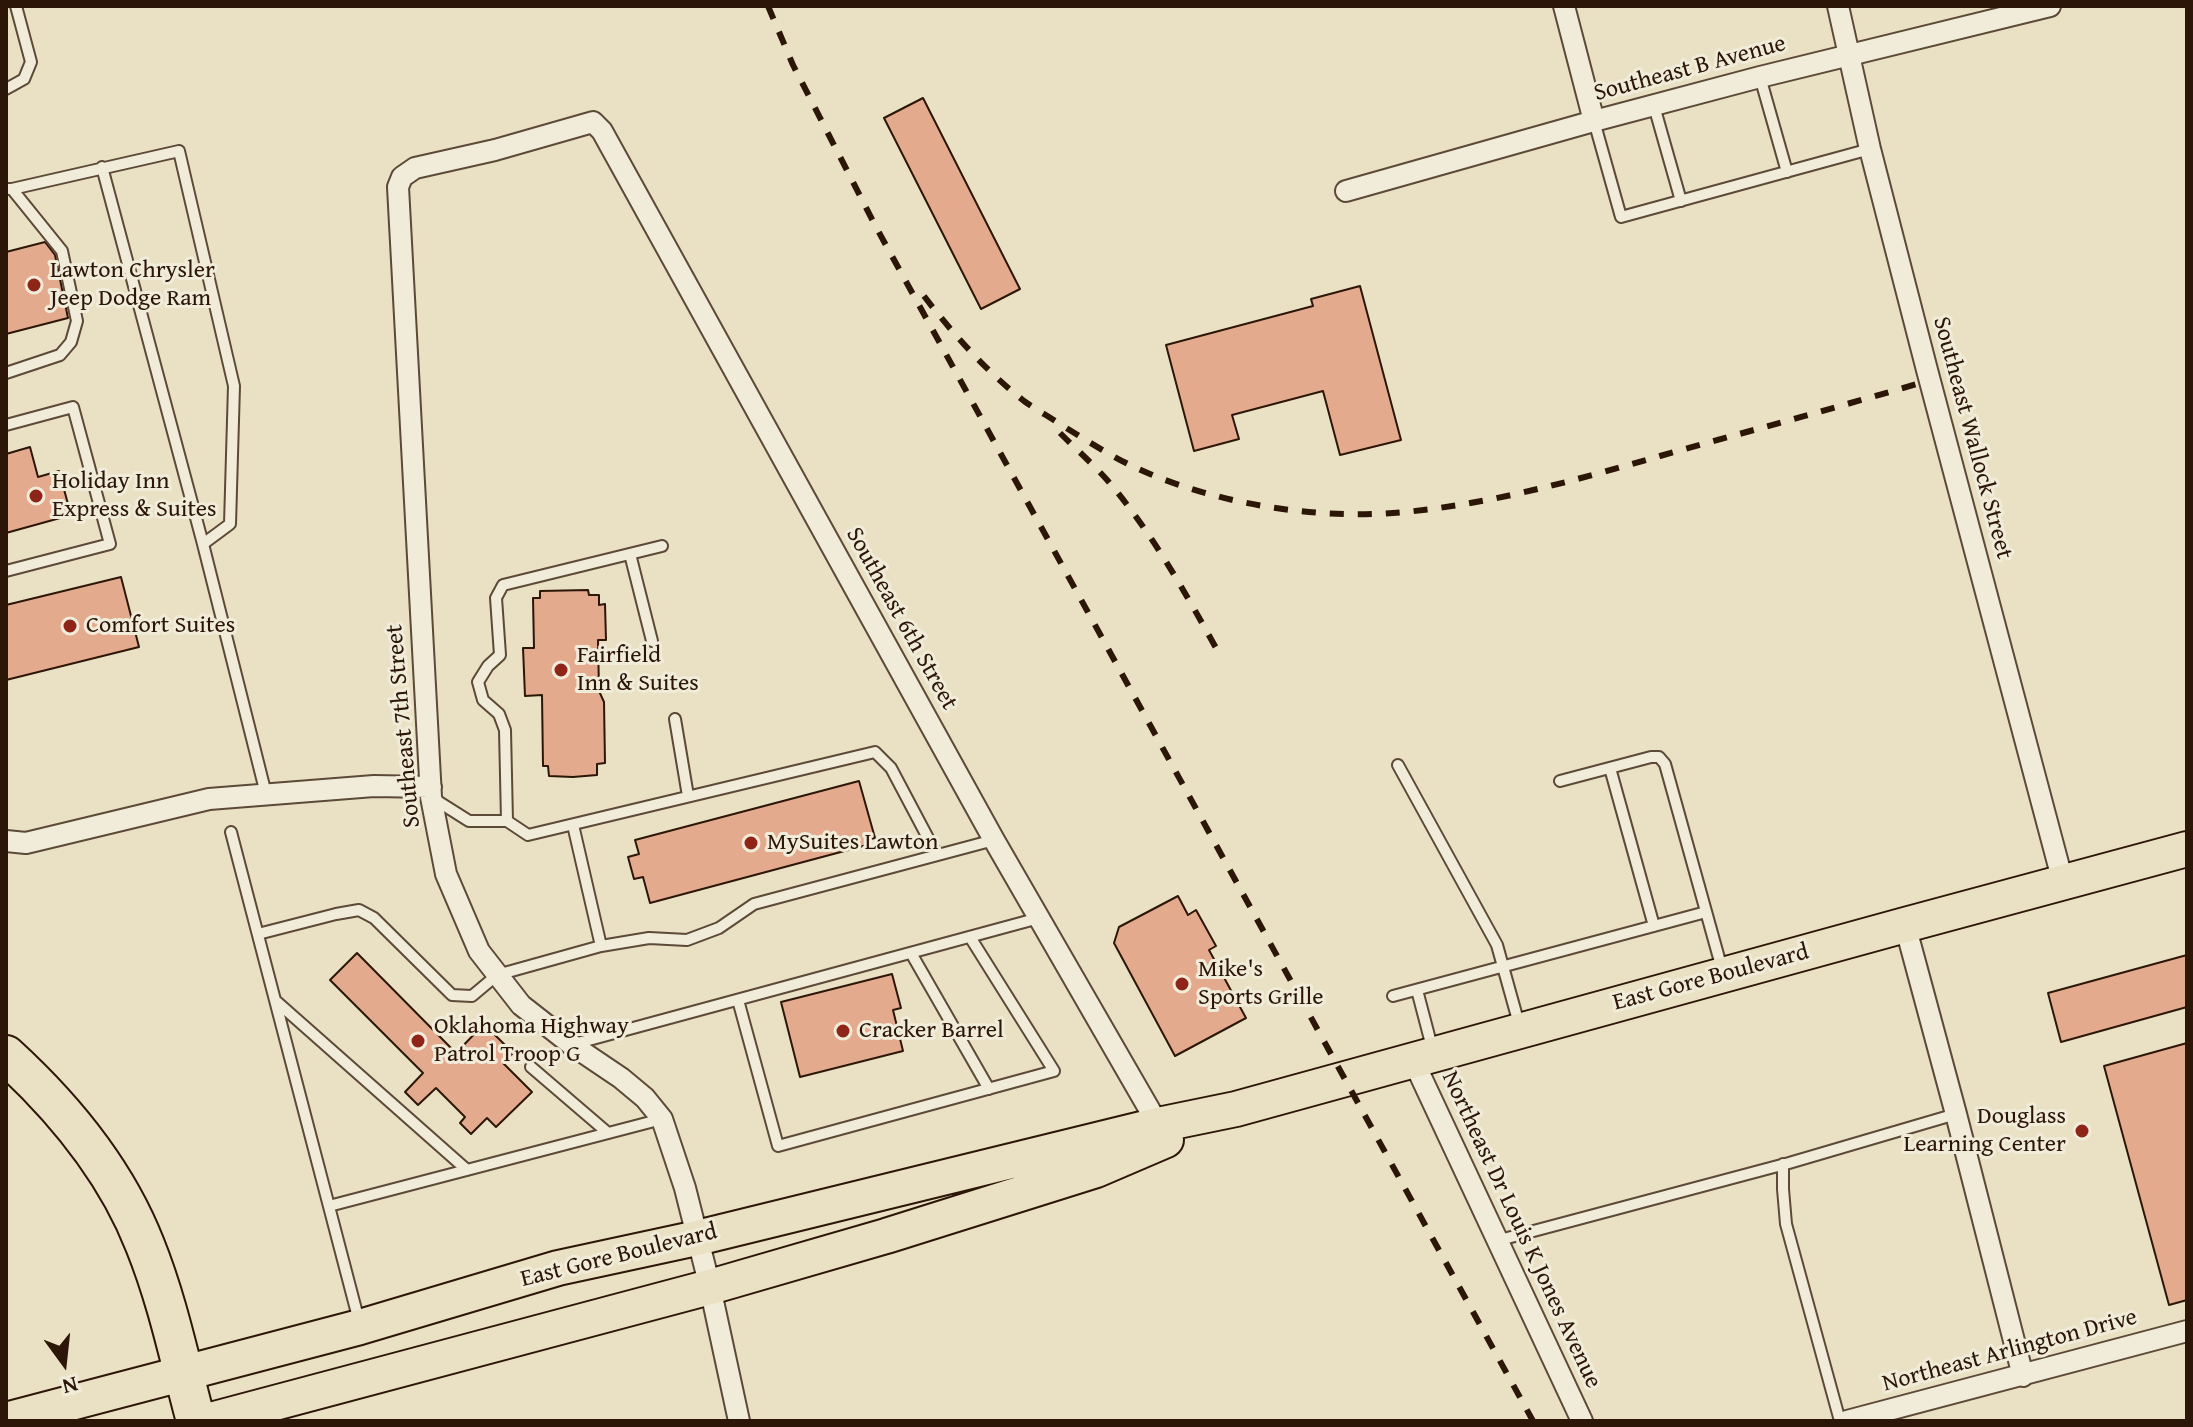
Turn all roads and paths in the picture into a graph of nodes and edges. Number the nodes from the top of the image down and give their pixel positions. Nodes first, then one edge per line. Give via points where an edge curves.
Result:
1 (16, 6) edge
2 (1564, 6) edge
3 (1838, 6) edge
4 (2050, 6) edge
5 (1848, 56) junction
6 (1760, 77) junction
7 (6, 89) edge
8 (1654, 106) junction
9 (1594, 121) junction
10 (1870, 149) junction
11 (102, 167) junction
12 (415, 168) joint
13 (1787, 172) junction
14 (9, 190) edge
15 (1346, 191) dead end
16 (1681, 201) junction
17 (6, 373) edge
18 (6, 425) edge
19 (203, 544) junction
20 (662, 546) dead end
21 (630, 554) junction
22 (6, 571) edge
23 (652, 641) dead end
24 (675, 719) dead end
25 (1398, 765) dead end
26 (1610, 768) junction
27 (1560, 781) dead end
28 (431, 792) junction
29 (266, 794) junction
30 (688, 796) junction
31 (507, 821) junction
32 (573, 825) junction
33 (231, 832) dead end
34 (994, 840) junction
35 (6, 841) edge
36 (2187, 849) edge
37 (937, 855) junction
38 (2063, 882) junction
39 (1706, 912) junction
40 (1039, 918) junction
41 (1905, 925) junction
42 (1654, 926) junction
43 (258, 934) junction
44 (970, 937) junction
45 (601, 946) junction
46 (911, 953) junction
47 (1504, 966) junction
48 (497, 975) junction
49 (1723, 975) junction
50 (1417, 990) junction
51 (1393, 996) dead end
52 (275, 1000) junction
53 (738, 1000) junction
54 (1521, 1030) junction
55 (572, 1045) junction
56 (6, 1055) edge
57 (1423, 1057) junction
58 (531, 1067) dead end
59 (989, 1089) junction
60 (1956, 1114) junction
61 (662, 1119) junction
62 (1162, 1132) junction
63 (608, 1133) junction
64 (1783, 1164) junction
65 (467, 1170) junction
66 (329, 1206) junction
67 (697, 1238) junction
68 (1496, 1241) junction
69 (710, 1287) junction
70 (360, 1327) junction
71 (2187, 1331) edge
72 (184, 1374) junction
73 (2023, 1376) junction
74 (374, 1377) junction
75 (6, 1420) edge
76 (196, 1421) edge
77 (207, 1421) edge
78 (739, 1421) edge
79 (1582, 1421) edge
80 (1840, 1421) edge
81 (1847, 1421) edge

1 - 7 lane via 31,62 24,79
2 - 9 street
3 - 5 street, Southeast Wallock Street
4 - 5 street, Southeast B Avenue
5 - 6 street, Southeast B Avenue
5 - 10 street, Southeast Wallock Street
6 - 8 street, Southeast B Avenue
6 - 13 lane
8 - 9 street, Southeast B Avenue
8 - 16 lane
9 - 15 street, Southeast B Avenue
9 - 16 lane via 1621,217
10 - 13 lane
10 - 38 street, Southeast Wallock Street
11 - 14 lane
11 - 19 lane
11 - 19 lane via 179,151 234,386 230,524
12 - 28 street, Southeast 7th Street via 398,187
12 - 34 street, Southeast 6th Street via 593,122 602,131
13 - 16 lane
14 - 17 lane via 62,251 77,321 71,342 60,355
18 - 22 lane via 73,407 110,544
19 - 29 lane
20 - 21 lane
21 - 23 lane
21 - 31 lane via 503,585 496,598 500,655 478,682 483,700 499,714 505,730
24 - 30 lane
25 - 47 lane
26 - 27 lane
26 - 39 lane via 1651,757 1665,764
26 - 42 lane
28 - 29 street via 374,786
28 - 31 lane via 469,821
28 - 48 street, Southeast 7th Street via 446,874 479,951
29 - 35 street via 209,799 26,843
30 - 32 lane
30 - 37 lane via 875,752 891,768
31 - 32 lane via 528,835
32 - 45 lane
33 - 43 lane
34 - 37 lane
34 - 40 street, Southeast 6th Street
36 - 38 main road, East Gore Boulevard
37 - 45 lane via 754,904 719,928 687,940 649,938
38 - 41 main road, East Gore Boulevard
39 - 42 lane
39 - 49 lane
40 - 44 lane
40 - 62 street, Southeast 6th Street
41 - 49 main road, East Gore Boulevard
41 - 60 street
42 - 47 lane
43 - 48 lane via 359,910 374,918 452,995 472,996
43 - 52 lane
44 - 46 lane
44 - 59 lane via 1054,1071
45 - 48 lane
46 - 53 lane
46 - 59 lane
47 - 50 lane
47 - 54 lane
48 - 55 street, Southeast 7th Street via 521,1005
49 - 54 main road, East Gore Boulevard
50 - 51 lane
50 - 57 lane
52 - 65 lane
52 - 66 lane
53 - 55 lane
53 - 59 lane via 778,1146
54 - 57 main road, East Gore Boulevard
55 - 61 street, Southeast 7th Street via 621,1078
56 - 72 highway via 78,1132 119,1193 157,1277
57 - 62 main road, East Gore Boulevard
57 - 68 street, Northeast Dr Louis K Jones Avenue
58 - 63 lane
60 - 64 lane
60 - 73 street
61 - 63 lane
61 - 67 street, Southeast 7th Street
62 - 67 main road, East Gore Boulevard
62 - 69 main road, East Gore Boulevard via 1096,1170
63 - 65 lane
64 - 68 lane
64 - 80 lane via 1786,1224
65 - 66 lane
66 - 70 lane
67 - 69 street, Southeast 7th Street
67 - 70 main road, East Gore Boulevard via 558,1268
68 - 79 street, Northeast Dr Louis K Jones Avenue
69 - 74 main road, East Gore Boulevard
69 - 78 street, Southeast 7th Street
70 - 72 main road, East Gore Boulevard
70 - 74 main road
71 - 73 street, Northeast Arlington Drive
72 - 75 main road, East Gore Boulevard
72 - 76 highway
73 - 81 street, Northeast Arlington Drive
74 - 77 main road, East Gore Boulevard

